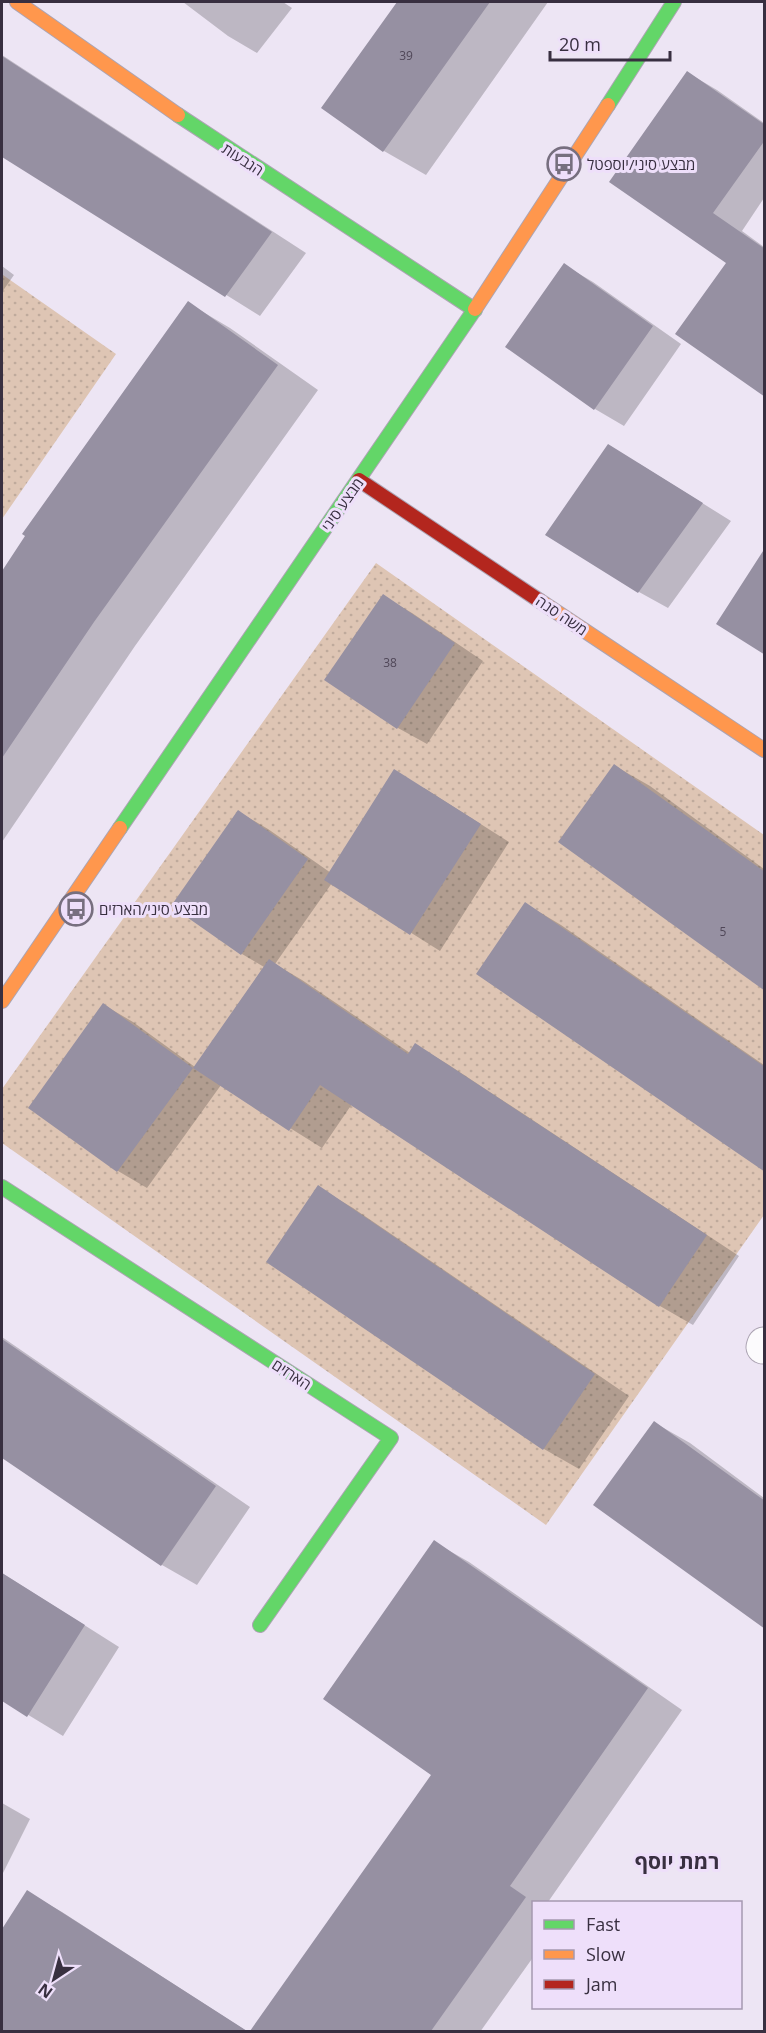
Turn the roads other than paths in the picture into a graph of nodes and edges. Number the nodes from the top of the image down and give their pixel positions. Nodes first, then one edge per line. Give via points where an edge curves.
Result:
1 (17, 2) edge
2 (674, 2) edge
3 (475, 310) junction
4 (358, 480) junction
5 (765, 750) edge
6 (2, 1001) edge
7 (2, 1187) edge
8 (261, 1625) dead end

1 - 3 street, הגבעות via 210,138
2 - 3 street, מבצע סיני
3 - 4 street, מבצע סיני
4 - 5 street, משה סנה
4 - 6 street, מבצע סיני
7 - 8 street, הארזים via 391,1438

